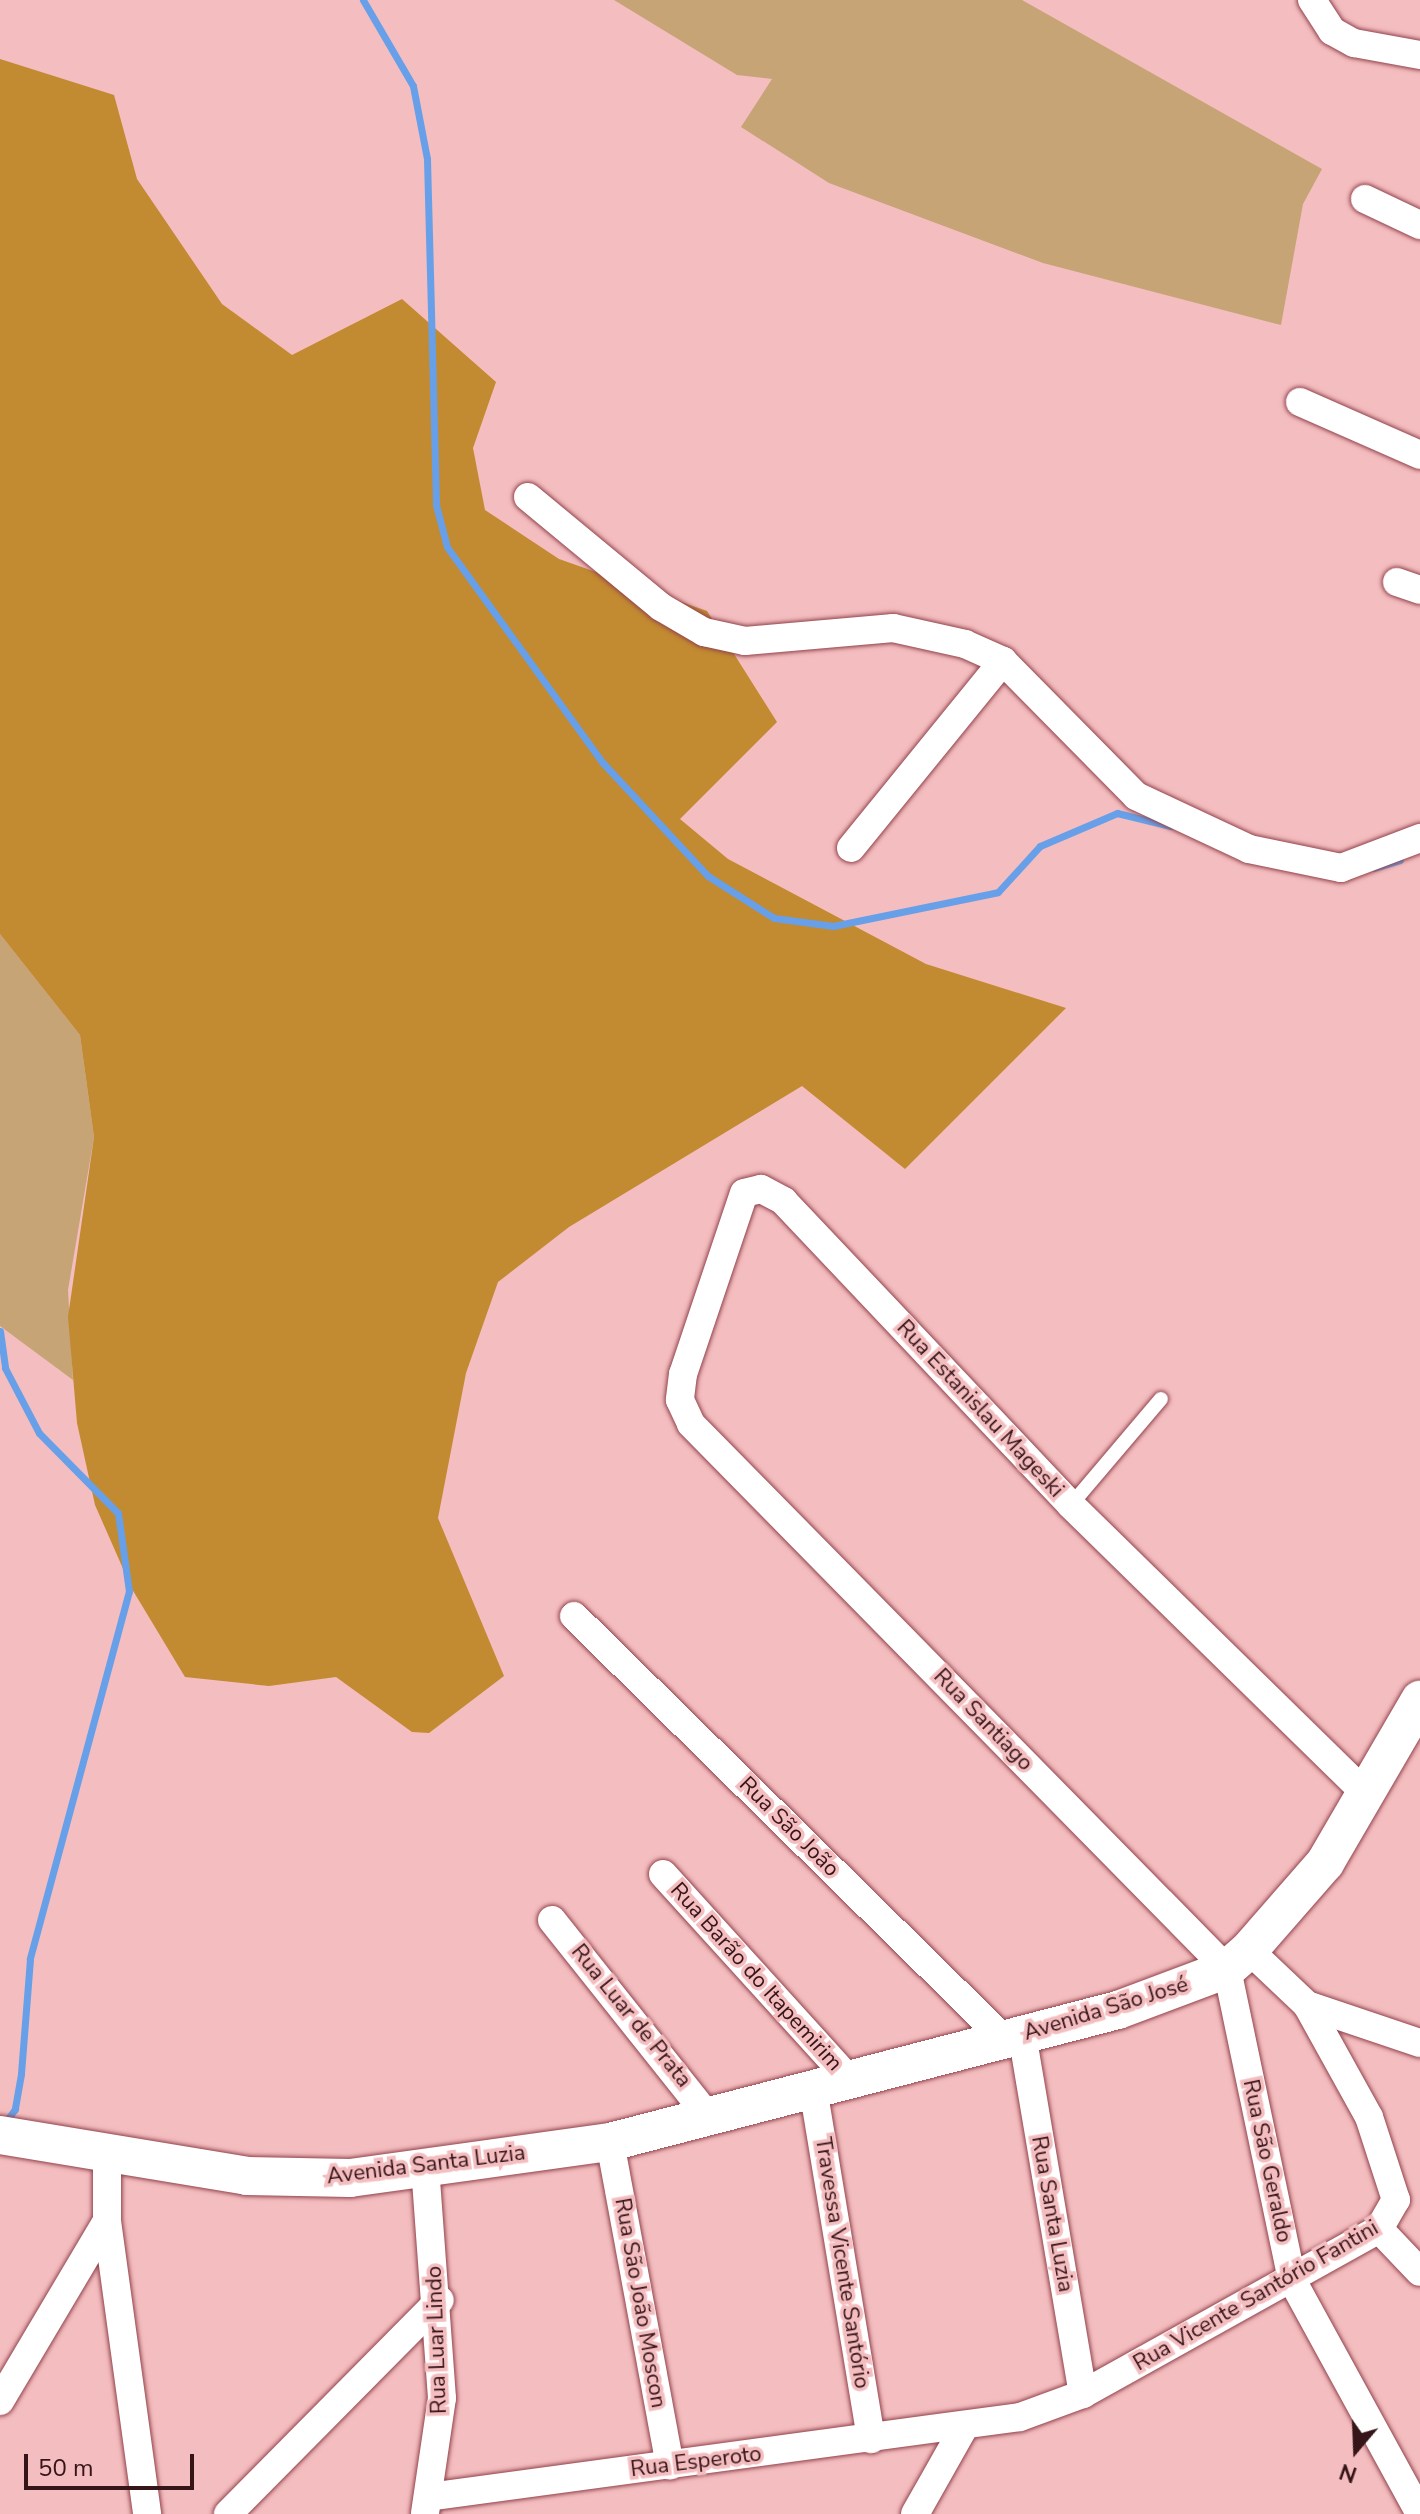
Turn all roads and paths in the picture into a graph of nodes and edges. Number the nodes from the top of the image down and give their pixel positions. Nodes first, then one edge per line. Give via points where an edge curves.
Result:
1 (1312, 0) edge
2 (1420, 55) edge
3 (1365, 199) dead end
4 (1420, 225) edge
5 (1300, 402) dead end
6 (1420, 455) edge
7 (528, 497) dead end
8 (1003, 661) junction
9 (1420, 838) edge
10 (851, 848) dead end
11 (1161, 1399) dead end
12 (680, 1400) joint
13 (1071, 1505) junction
14 (574, 1616) dead end
15 (1415, 1722) edge
16 (1367, 1795) junction
17 (663, 1874) dead end
18 (552, 1920) dead end
19 (1238, 1960) junction
20 (1307, 2005) junction
21 (1013, 2036) junction
22 (1420, 2043) edge
23 (832, 2084) junction
24 (707, 2115) junction
25 (0, 2135) edge
26 (610, 2142) junction
27 (107, 2149) junction
28 (425, 2165) junction
29 (107, 2221) junction
30 (1379, 2229) junction
31 (1420, 2272) edge
32 (1292, 2280) junction
33 (440, 2300) junction
34 (1083, 2394) junction
35 (0, 2401) edge
36 (963, 2429) junction
37 (871, 2439) junction
38 (670, 2465) junction
39 (427, 2505) edge
40 (147, 2514) edge
41 (228, 2514) edge
42 (915, 2514) edge
43 (1420, 2514) edge

1 - 2 street via 1332,31 1354,43
3 - 4 street
5 - 6 street
7 - 8 street via 661,607 723,639 893,628 965,644
8 - 9 street via 1136,796 1249,849 1341,868
8 - 10 street
11 - 13 lane
12 - 13 street, Rua Estanislau Mageski via 689,1347 738,1203 744,1193 761,1189 784,1201
12 - 19 street, Rua Santiago via 707,1443
13 - 16 street, Rua Estanislau Mageski
14 - 21 street, Rua São João
15 - 16 street, Avenida São José
16 - 19 street, Avenida São José via 1325,1863
17 - 23 street, Rua Barão do Itapemirim
18 - 24 street, Rua Luar de Prata
19 - 20 street, Rua Vicente Santório Fantini
19 - 21 street, Avenida São José via 1118,2010
19 - 32 street, Rua São Geraldo
20 - 22 street
20 - 30 street, Rua Vicente Santório Fantini via 1383,2150 1396,2200
21 - 23 street, Avenida São José
21 - 34 street, Rua Santa Luzia
23 - 24 street, Avenida São José
23 - 37 street, Travessa Vicente Santório
24 - 26 street, Avenida Santa Luzia
25 - 27 street, Avenida Santa Luzia
26 - 28 street, Avenida Santa Luzia
26 - 38 street, Rua São João Moscon
27 - 28 street, Avenida Santa Luzia via 299,2180
27 - 29 street
28 - 33 street, Rua Luar Lindo
29 - 35 street
29 - 40 street
30 - 31 street
30 - 32 street, Rua Vicente Santório Fantini
32 - 34 street, Rua Vicente Santório Fantini
32 - 43 street, Rua São Geraldo
33 - 39 street, Rua Luar Lindo via 442,2398
33 - 41 street
34 - 36 street, Rua Vicente Santório Fantini
36 - 37 street, Rua Esperoto
36 - 42 street
37 - 38 street, Rua Esperoto
38 - 39 street, Rua Esperoto

